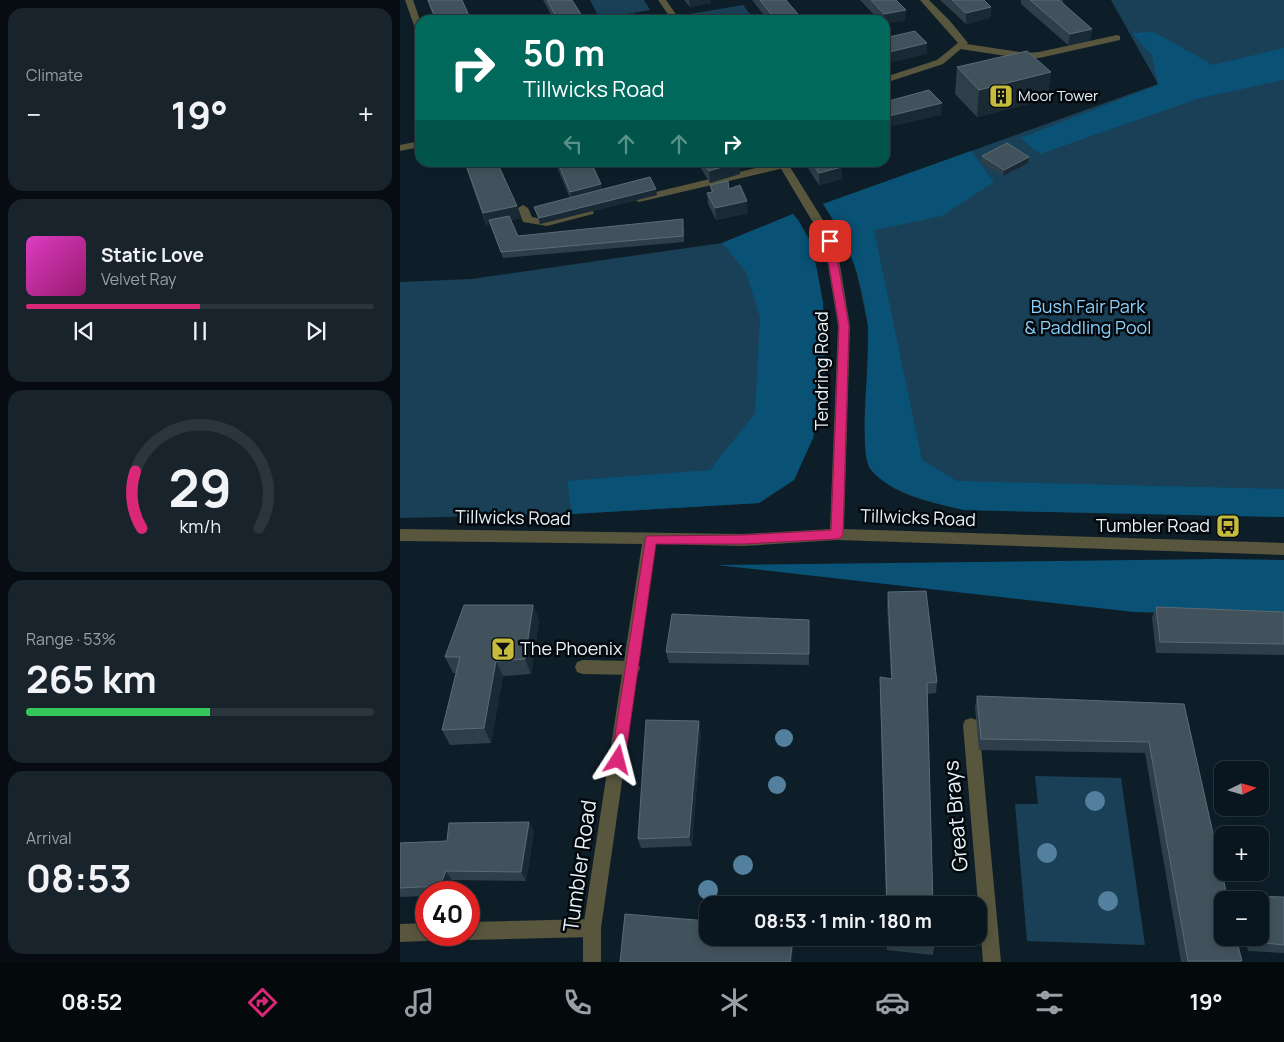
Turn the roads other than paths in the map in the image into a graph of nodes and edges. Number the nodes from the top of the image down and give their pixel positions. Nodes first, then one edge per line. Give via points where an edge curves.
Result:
1 (409, 0) edge
2 (662, 0) edge
3 (924, 0) edge
4 (672, 15) edge
5 (415, 17) edge
6 (1117, 38) dead end
7 (960, 46) junction
8 (890, 78) edge
9 (415, 145) edge
10 (400, 148) edge
11 (771, 167) edge
12 (785, 167) edge
13 (630, 202) edge
14 (523, 208) dead end
15 (603, 209) edge
16 (837, 534) junction
17 (400, 535) edge
18 (650, 539) junction
19 (1284, 548) edge
20 (583, 667) dead end
21 (632, 668) junction
22 (971, 725) dead end
23 (592, 928) junction
24 (480, 931) edge
25 (415, 932) edge
26 (400, 933) edge
27 (592, 962) edge
28 (992, 962) edge

1 - 5 street
2 - 4 street
3 - 7 street via 958,36 963,43
6 - 7 street via 1032,56
7 - 8 street via 940,62
9 - 10 street
11 - 13 street
12 - 16 street, Tendring Road via 830,241 844,326
14 - 15 street via 527,220 547,223
16 - 18 street, Tillwicks Road via 743,540
16 - 19 street, Tillwicks Road
17 - 18 street, Tillwicks Road
18 - 21 street, Tumbler Road
20 - 21 street
21 - 23 street, Tumbler Road
22 - 28 street, Great Brays
23 - 24 street
23 - 27 street, Tumbler Road
25 - 26 street

